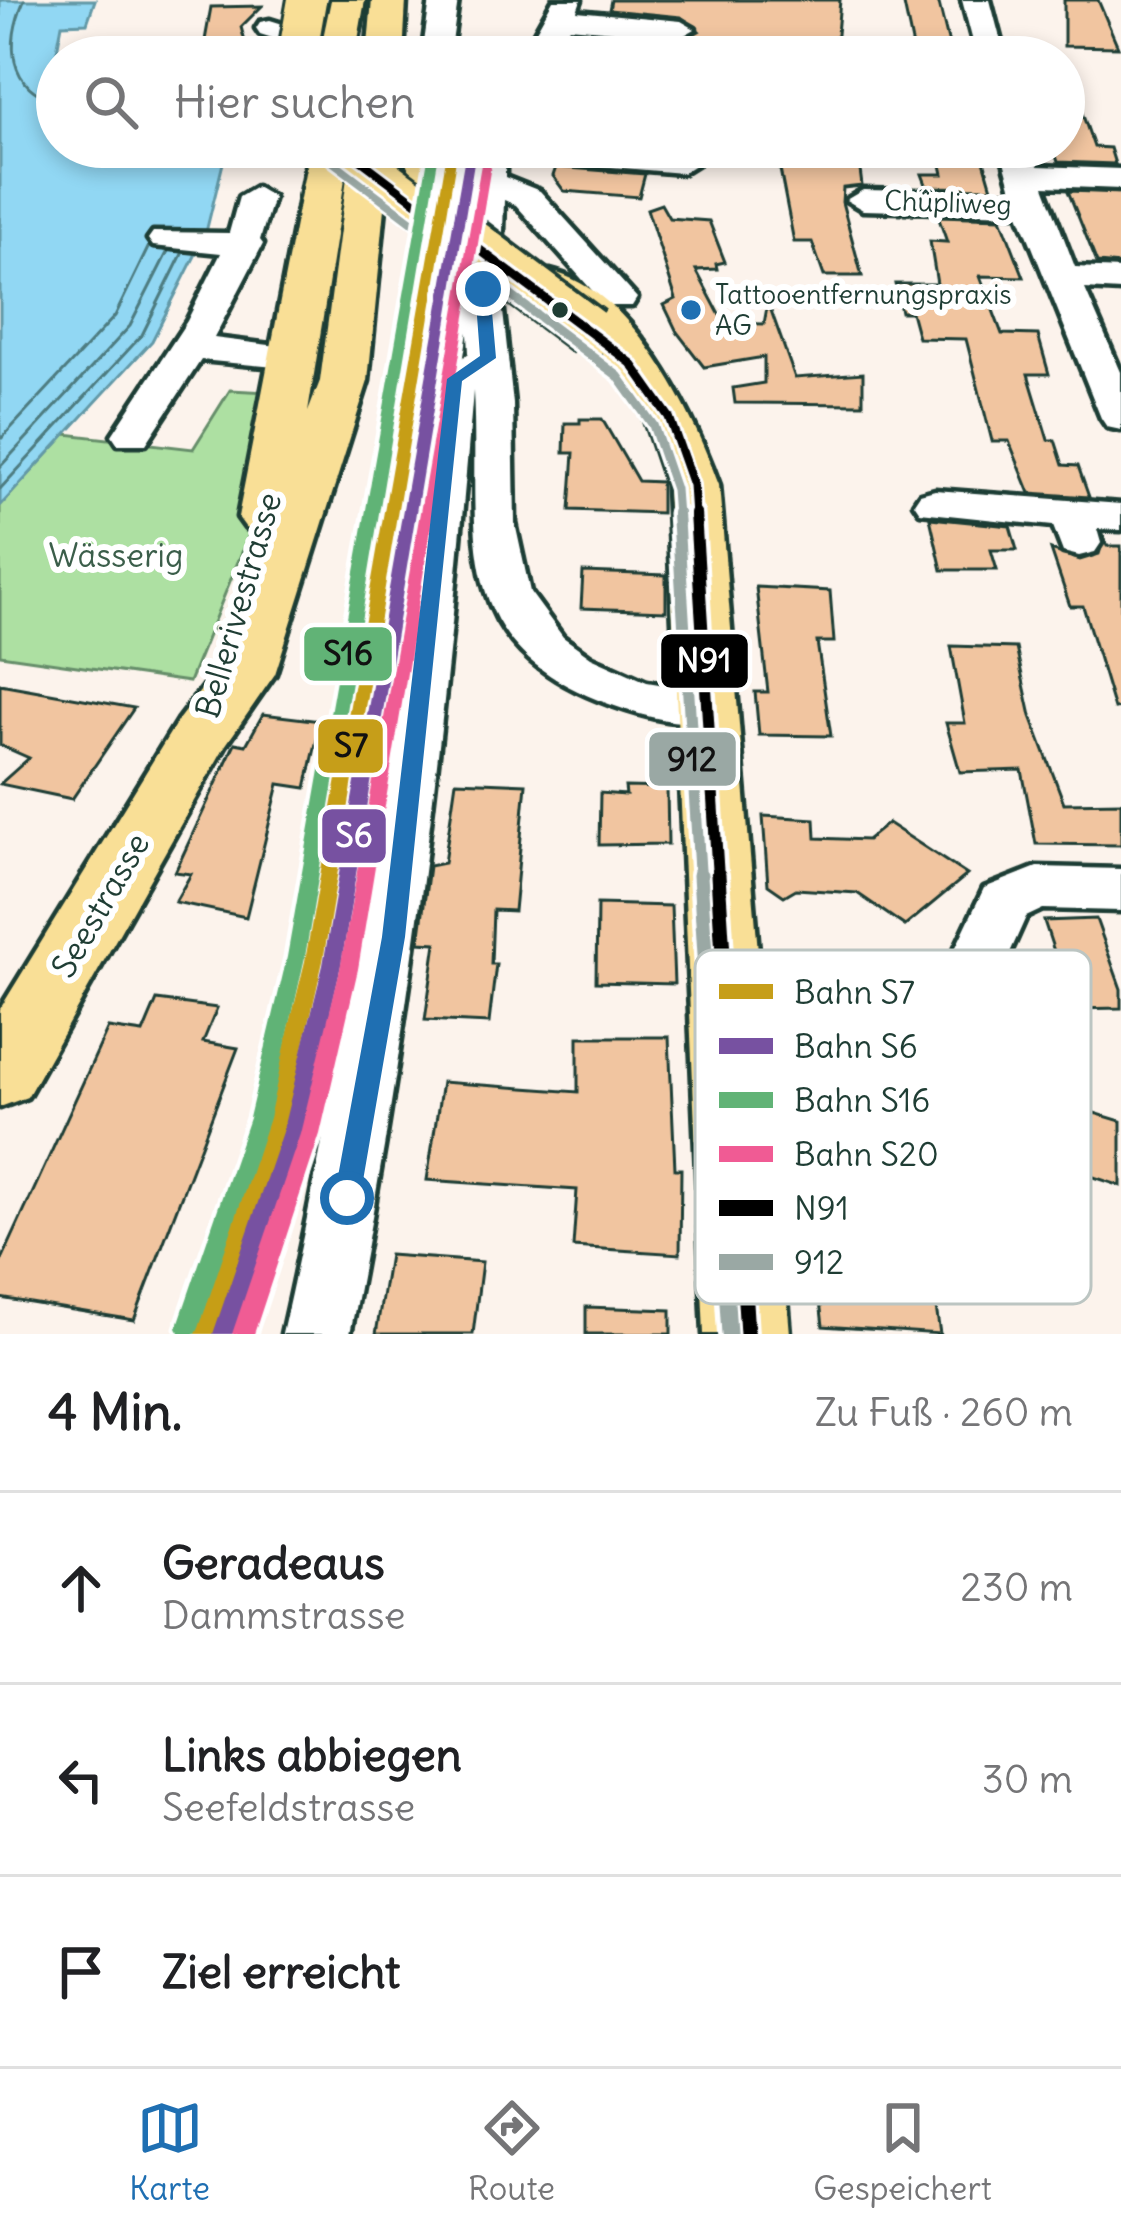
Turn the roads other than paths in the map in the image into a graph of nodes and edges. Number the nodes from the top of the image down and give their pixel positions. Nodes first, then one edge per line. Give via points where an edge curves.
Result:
1 (307, 0) edge
2 (348, 0) edge
3 (976, 0) edge
4 (416, 3) edge
5 (565, 9) edge
6 (678, 14) edge
7 (301, 36) edge
8 (346, 36) edge
9 (397, 36) edge
10 (415, 36) edge
11 (436, 36) edge
12 (548, 36) edge
13 (985, 36) edge
14 (327, 168) edge
15 (369, 168) edge
16 (375, 168) edge
17 (428, 168) edge
18 (490, 168) edge
19 (1024, 175) edge
20 (1121, 179) edge
21 (490, 183) junction
22 (256, 197) dead end
23 (863, 200) dead end
24 (165, 239) dead end
25 (245, 244) junction
26 (1062, 277) junction
27 (1121, 280) edge
28 (612, 330) junction
29 (189, 347) junction
30 (296, 358) junction
31 (488, 358) junction
32 (1116, 397) edge
33 (132, 435) dead end
34 (935, 502) dead end
35 (1121, 517) edge
36 (708, 707) junction
37 (200, 735) junction
38 (1121, 890) edge
39 (722, 950) edge
40 (982, 950) edge
41 (0, 1075) edge
42 (745, 1304) edge
43 (316, 1334) edge
44 (747, 1334) edge

1 - 7 main road, bridge
2 - 8 main road
3 - 13 street
4 - 9 main road
4 - 10 main road
4 - 11 street
5 - 6 street
5 - 12 street
14 - 30 main road, Bellerivestrasse
15 - 37 main road, Bellerivestrasse via 344,381 245,674
16 - 28 main road, bridge
17 - 28 main road via 469,220
18 - 21 street
19 - 20 street, Chüpliweg
19 - 23 street, Chüpliweg
19 - 26 street
21 - 28 street via 528,198
21 - 31 street
22 - 25 street
24 - 25 street
25 - 29 street
26 - 27 street
26 - 32 street
28 - 36 main road via 669,417 693,485
29 - 30 street
29 - 33 street
30 - 37 main road, Bellerivestrasse via 272,498 213,671
31 - 36 street via 496,557 518,619 584,676 652,701
31 - 43 street via 454,379 393,937
34 - 35 street via 1075,529
36 - 39 main road
37 - 41 main road, Seestrasse
38 - 40 street via 1037,888 1004,903
42 - 44 main road

